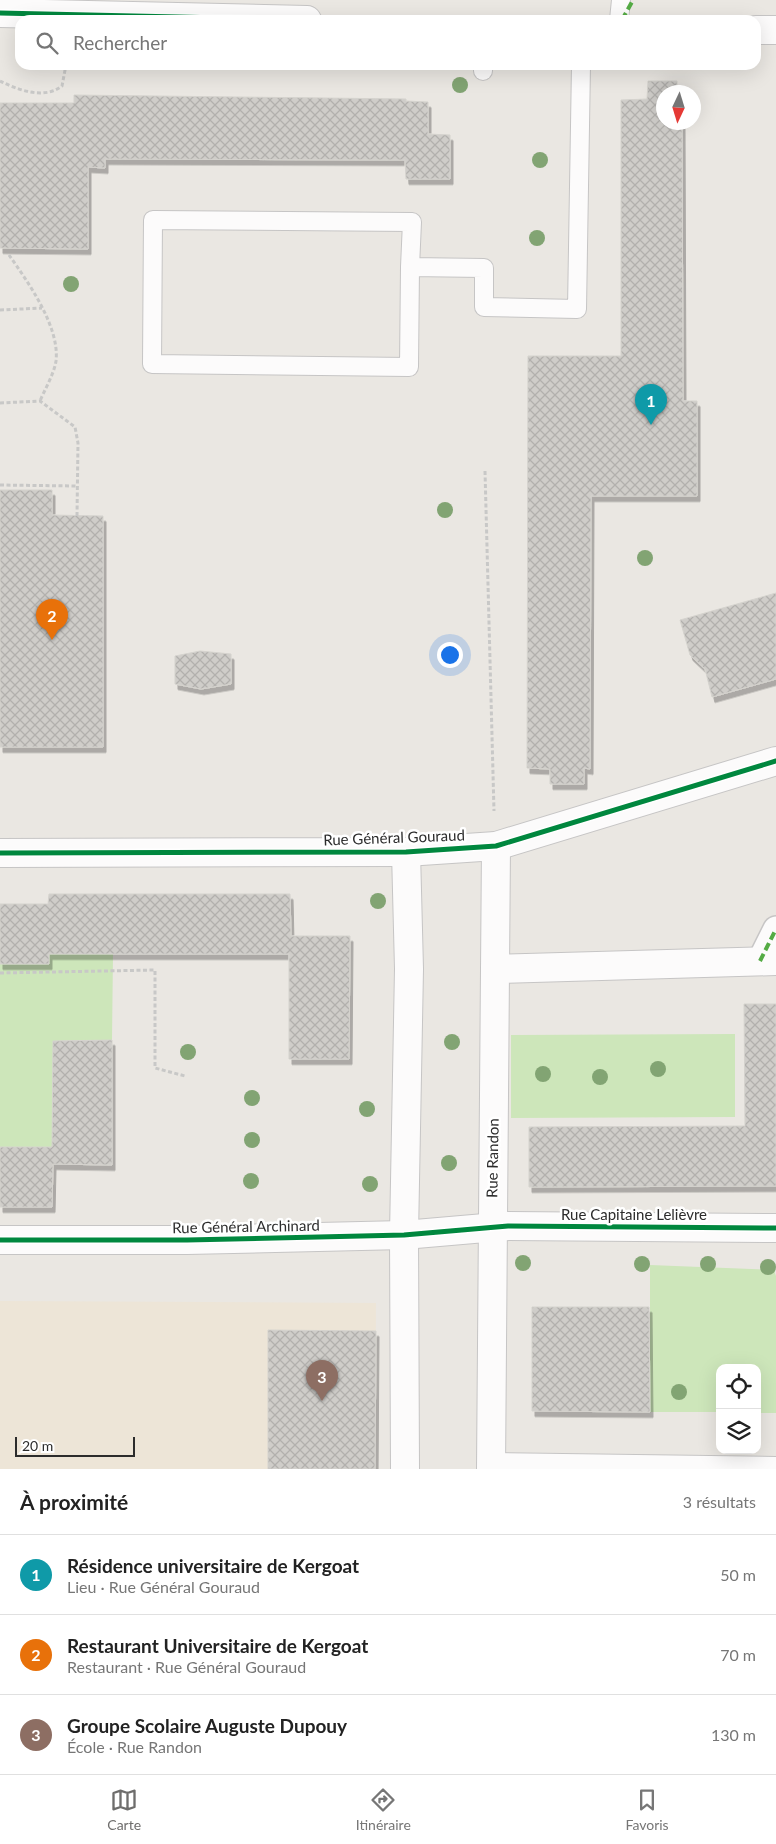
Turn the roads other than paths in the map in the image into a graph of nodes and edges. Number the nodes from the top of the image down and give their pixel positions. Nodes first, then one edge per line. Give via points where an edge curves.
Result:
1 (621, 0) edge
2 (0, 13) edge
3 (88, 15) edge
4 (620, 15) edge
5 (761, 30) edge
6 (776, 30) edge
7 (581, 70) edge
8 (410, 267) junction
9 (776, 761) edge
10 (496, 846) junction
11 (406, 852) junction
12 (0, 853) edge
13 (776, 929) edge
14 (768, 961) edge
15 (495, 969) junction
16 (492, 1227) junction
17 (776, 1228) edge
18 (404, 1235) junction
19 (0, 1240) edge
20 (491, 1465) edge
21 (776, 1466) edge
22 (405, 1469) edge

1 - 4 lane
2 - 3 street
5 - 6 street
7 - 8 lane via 577,309 484,307 484,268
8 - 8 lane via 409,367 152,364 154,220 412,222
9 - 10 street, Rue Général Gouraud
10 - 11 street, Rue Général Gouraud
10 - 15 street, Rue Randon
11 - 12 street, Rue Général Gouraud
11 - 18 street via 409,969
13 - 14 street
14 - 15 street
15 - 16 street, Rue Randon
16 - 17 street, Rue Capitaine Lelièvre
16 - 18 street, Rue Général Archinard
16 - 20 street, Rue Randon
18 - 19 street, Rue Général Archinard
18 - 22 street
20 - 21 lane

